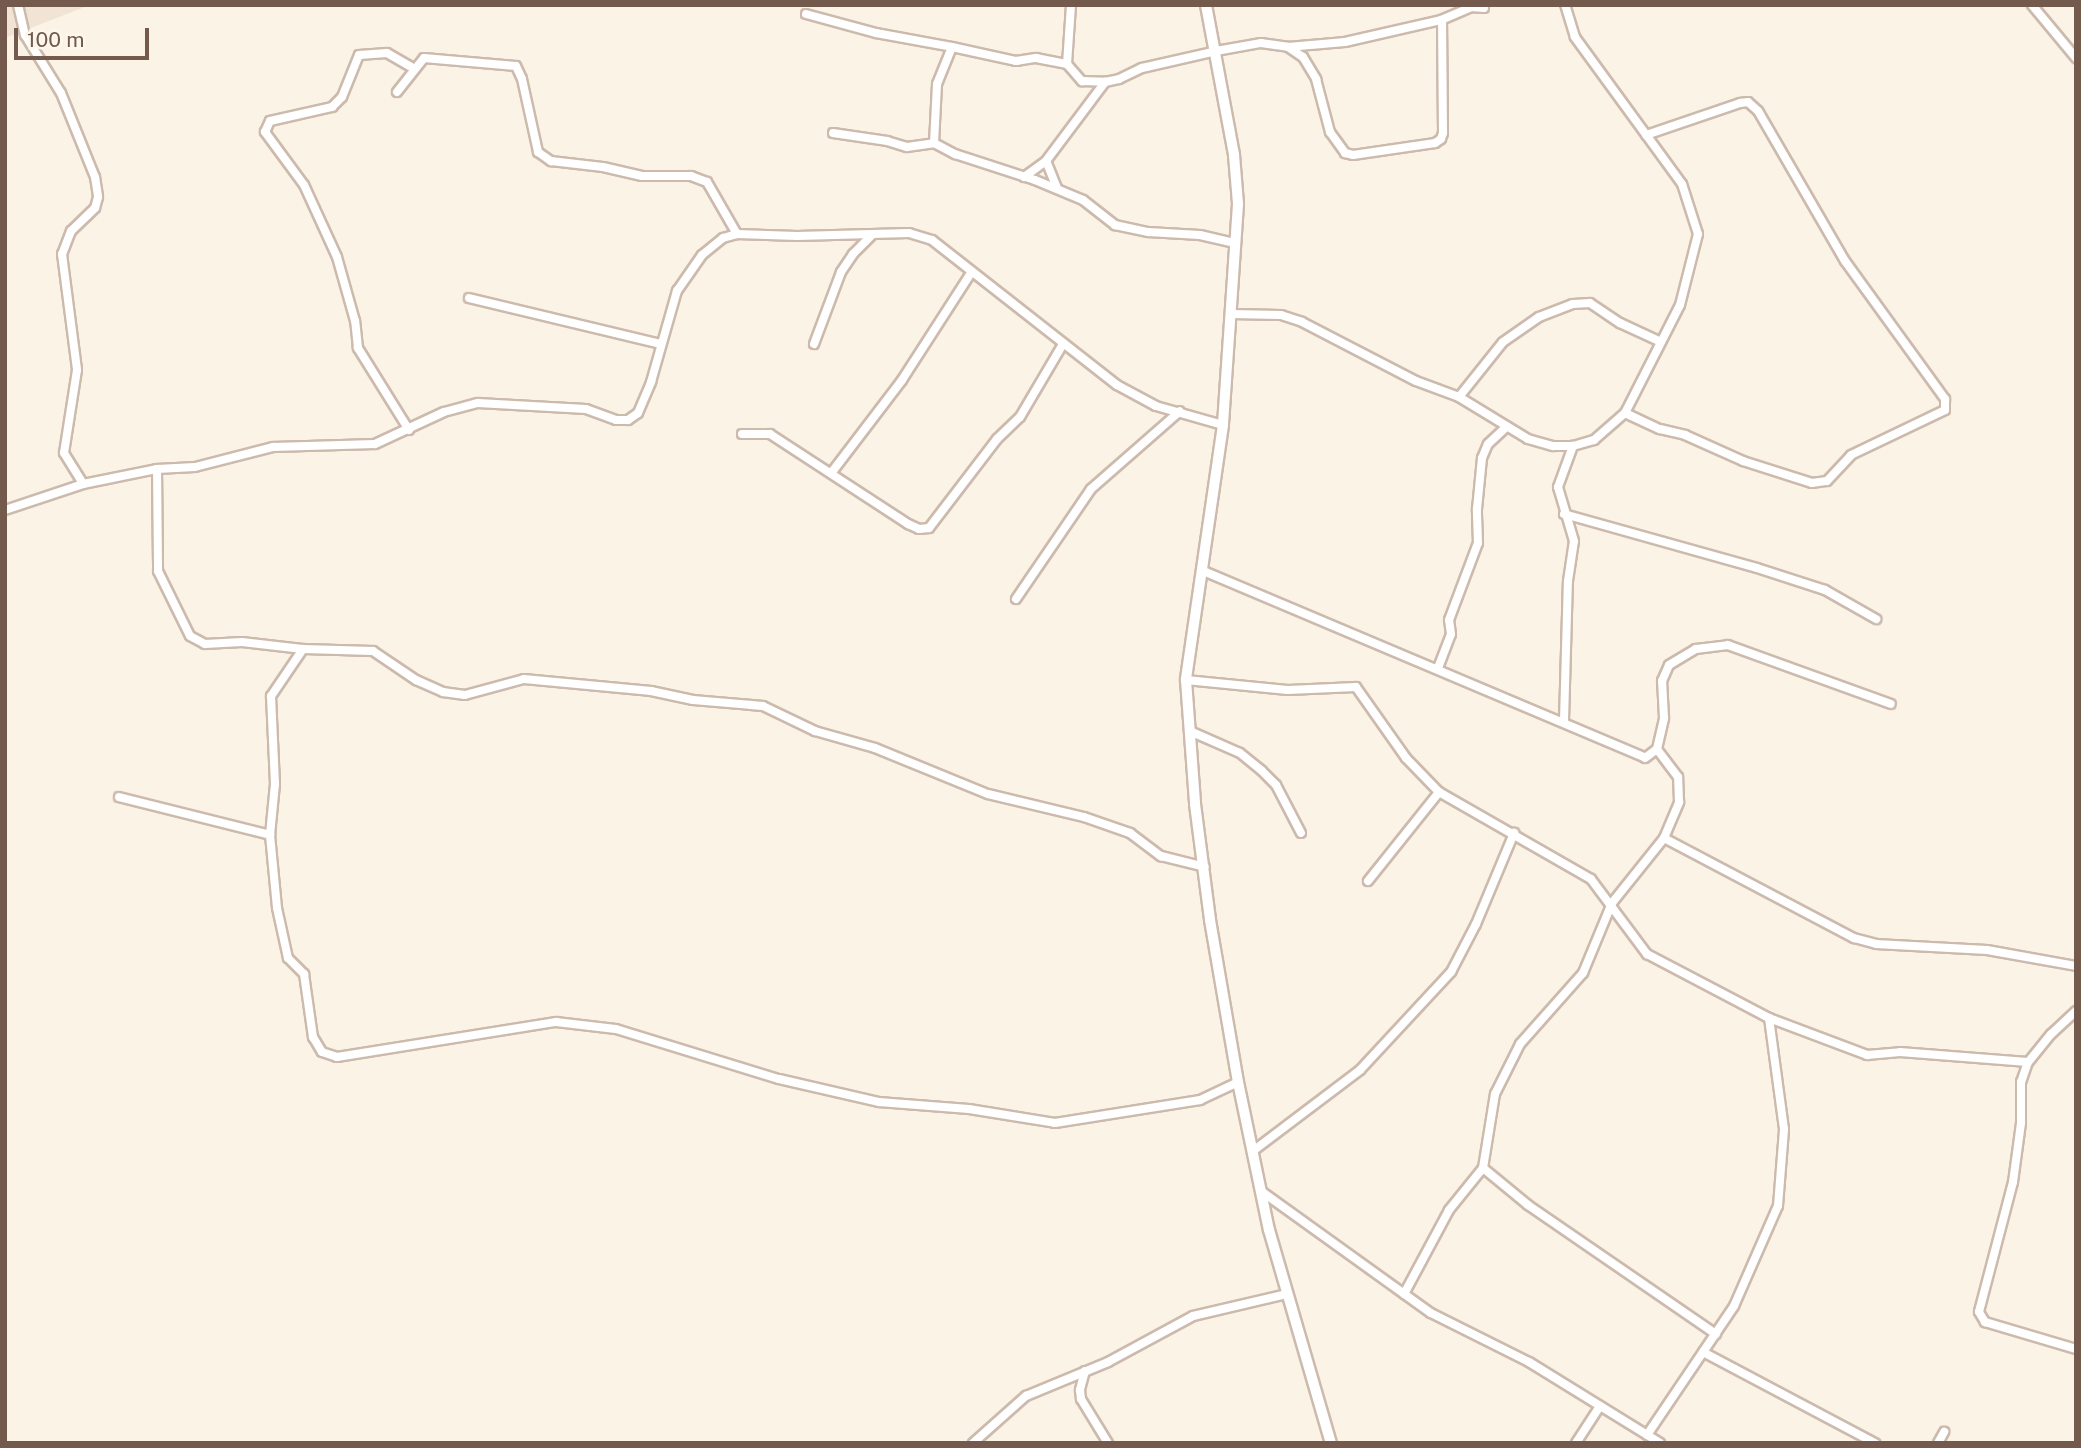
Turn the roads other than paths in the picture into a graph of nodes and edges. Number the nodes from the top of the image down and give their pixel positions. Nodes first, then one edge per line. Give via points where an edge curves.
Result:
1 (18, 5) edge
2 (1071, 5) edge
3 (1206, 5) edge
4 (1565, 5) edge
5 (2032, 5) edge
6 (1484, 8) dead end
7 (806, 14) dead end
8 (1442, 20) junction
9 (952, 47) junction
10 (1288, 47) junction
11 (1216, 51) junction
12 (2076, 58) edge
13 (1067, 64) junction
14 (413, 68) junction
15 (1105, 82) junction
16 (397, 92) dead end
17 (833, 133) dead end
18 (1646, 135) junction
19 (934, 143) junction
20 (1045, 161) junction
21 (1024, 177) junction
22 (1057, 188) junction
23 (737, 234) junction
24 (873, 234) junction
25 (1236, 243) junction
26 (971, 272) junction
27 (469, 298) dead end
28 (1231, 314) junction
29 (1661, 342) junction
30 (661, 344) junction
31 (814, 344) dead end
32 (1063, 344) junction
33 (1459, 397) junction
34 (1180, 411) junction
35 (1625, 413) junction
36 (1223, 425) junction
37 (1506, 427) junction
38 (409, 430) junction
39 (742, 434) dead end
40 (1573, 446) junction
41 (157, 469) junction
42 (832, 472) junction
43 (83, 484) junction
44 (5, 510) edge
45 (1564, 514) junction
46 (1201, 570) junction
47 (1016, 599) dead end
48 (1876, 619) dead end
49 (303, 649) junction
50 (1438, 668) junction
51 (1186, 680) junction
52 (1891, 704) dead end
53 (1564, 721) junction
54 (1192, 732) junction
55 (1657, 749) junction
56 (1439, 792) junction
57 (119, 797) dead end
58 (1301, 833) dead end
59 (1514, 833) junction
60 (270, 835) junction
61 (1664, 838) junction
62 (1205, 867) junction
63 (1368, 881) dead end
64 (1612, 903) junction
65 (2076, 966) edge
66 (2076, 1011) edge
67 (1769, 1018) junction
68 (2028, 1062) junction
69 (1238, 1083) junction
70 (1253, 1151) junction
71 (1483, 1168) junction
72 (1261, 1191) junction
73 (1287, 1294) junction
74 (1404, 1294) junction
75 (1716, 1334) junction
76 (2076, 1349) edge
77 (1703, 1352) junction
78 (1085, 1371) junction
79 (1600, 1406) junction
80 (1944, 1432) dead end
81 (1647, 1435) junction
82 (973, 1443) edge
83 (1108, 1443) edge
84 (1331, 1443) edge
85 (1576, 1443) edge
86 (1660, 1443) edge
87 (1875, 1443) edge
88 (1938, 1443) edge

1 - 43 street via 25,35 61,93 95,177 98,197 95,208 71,231 62,254 77,370 64,453
2 - 13 street
3 - 11 street
4 - 18 street via 1575,37
5 - 12 street
6 - 8 street via 1471,7
7 - 9 street
8 - 10 street via 1345,42
8 - 10 street via 1443,133 1435,143 1345,153 1330,132 1316,79 1303,57
9 - 13 street via 1016,61 1036,58
9 - 19 street via 937,84
10 - 11 street via 1261,43
11 - 15 street via 1142,68
11 - 25 street via 1234,155
13 - 15 street via 1082,81
14 - 16 street
14 - 23 street via 424,58 516,66 538,152 551,161 642,176 691,176 707,182
14 - 38 street via 387,53 359,55 342,97 332,107 270,121 265,132 304,185 337,257 358,348
15 - 20 street
17 - 19 street via 907,147
18 - 29 street via 1682,184 1698,234 1680,304
18 - 35 street via 1740,103 1748,102 1758,111 1845,261 1945,399 1945,411 1851,455 1827,481 1812,483 1743,461
19 - 21 street
20 - 21 street
20 - 22 street
21 - 22 street
22 - 25 street via 1083,200 1115,225
23 - 24 street
23 - 30 street via 702,254 677,290
24 - 26 street via 909,233 932,240
24 - 31 street via 841,272
25 - 28 street
26 - 32 street
26 - 42 street via 902,380
27 - 30 street
28 - 33 street via 1281,315 1302,322 1416,381
28 - 36 street
29 - 33 street via 1590,303 1573,304 1538,317 1503,342
29 - 35 street
30 - 38 street via 638,413 628,420 586,409 478,403 444,412
32 - 34 street via 1117,385 1156,406
32 - 42 street via 1020,417 997,439 929,528 908,524
33 - 37 street
34 - 36 street
34 - 47 street via 1091,489
35 - 40 street via 1594,440
36 - 46 street
37 - 40 street via 1528,439
37 - 50 street via 1488,444 1482,458 1478,543 1449,620 1451,634
38 - 41 street via 375,444 273,447 195,467
39 - 42 street via 769,434
40 - 45 street via 1558,487
41 - 43 street
41 - 49 street via 158,571 190,636 205,644 242,642
43 - 44 street
45 - 48 street via 1825,590
45 - 53 street via 1574,541 1568,581
46 - 50 street
46 - 51 street
49 - 60 street via 271,696 275,784
49 - 62 street via 373,651 416,680 443,692 465,695 524,679 763,706 815,731 875,748 988,794 1130,833 1161,856
50 - 53 street
51 - 54 street
51 - 56 street via 1288,690 1356,687 1406,758
52 - 55 street via 1728,645 1696,649 1669,665 1662,681 1664,718
53 - 55 street via 1645,758
54 - 58 street via 1240,753 1262,771 1276,785
54 - 62 street via 1195,804
55 - 61 street via 1678,777 1679,802
56 - 59 street
56 - 63 street
57 - 60 street
59 - 64 street via 1591,879
59 - 70 street via 1451,972 1360,1070
60 - 69 street via 277,908 288,958 304,974 313,1037 321,1052 337,1057 556,1022 615,1029 779,1079 879,1102 969,1108 1055,1123 1199,1100
61 - 64 street
61 - 65 street via 1854,938 1876,944 1987,950
62 - 69 street
64 - 67 street via 1647,954
64 - 71 street via 1583,973 1520,1044 1495,1094
66 - 68 street
67 - 68 street via 1867,1055 1900,1052
67 - 75 street via 1784,1129 1778,1206 1734,1306
68 - 76 street via 2021,1082 2013,1181 1979,1312 1984,1322
69 - 70 street
70 - 72 street
71 - 74 street via 1449,1210
71 - 75 street via 1528,1205
72 - 73 street
72 - 74 street
73 - 78 street via 1193,1316
73 - 84 street
74 - 79 street
75 - 77 street
77 - 81 street
77 - 87 street
78 - 82 street via 1026,1396
78 - 83 street via 1081,1399
79 - 81 street
79 - 85 street
80 - 88 street
81 - 86 street

